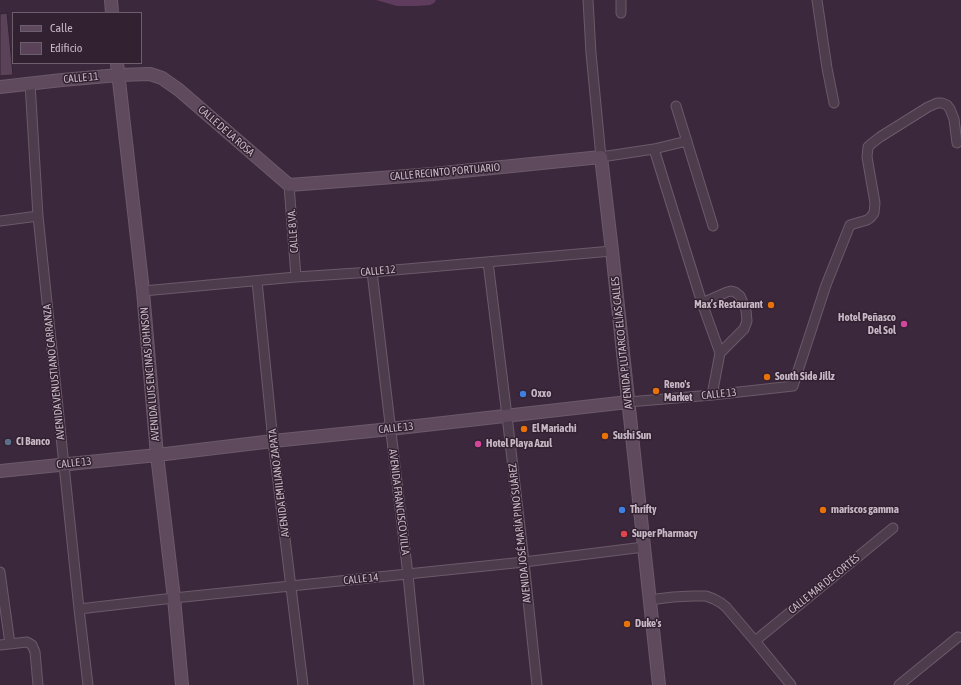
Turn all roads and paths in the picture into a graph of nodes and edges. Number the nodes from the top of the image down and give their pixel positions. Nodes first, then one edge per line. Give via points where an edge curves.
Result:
1 (111, 0) edge
2 (588, 0) edge
3 (621, 0) edge
4 (817, 0) edge
5 (112, 12) edge
6 (621, 13) dead end
7 (118, 69) edge
8 (162, 78) joint
9 (30, 83) junction
10 (0, 87) edge
11 (834, 103) dead end
12 (676, 106) dead end
13 (687, 141) junction
14 (957, 143) dead end
15 (654, 149) junction
16 (601, 157) junction
17 (289, 185) junction
18 (38, 216) junction
19 (0, 221) edge
20 (713, 226) dead end
21 (612, 251) junction
22 (488, 262) junction
23 (372, 272) junction
24 (296, 278) junction
25 (257, 281) junction
26 (143, 291) junction
27 (702, 303) junction
28 (720, 354) junction
29 (712, 395) junction
30 (628, 402) junction
31 (507, 416) junction
32 (390, 429) junction
33 (273, 441) junction
34 (157, 455) junction
35 (64, 464) junction
36 (0, 471) edge
37 (893, 528) dead end
38 (644, 547) junction
39 (524, 562) junction
40 (0, 572) edge
41 (408, 575) junction
42 (291, 586) junction
43 (174, 598) junction
44 (649, 600) junction
45 (79, 609) junction
46 (958, 637) dead end
47 (755, 641) junction
48 (5, 644) edge
49 (38, 685) edge
50 (88, 685) edge
51 (182, 685) edge
52 (303, 685) edge
53 (420, 685) edge
54 (537, 685) edge
55 (659, 685) edge
56 (791, 685) edge
57 (899, 685) edge

1 - 5 street
2 - 16 street, AVENIDA PLUTARCO ELÍAS CALLES
3 - 6 street
4 - 11 street
7 - 8 street, CALLE 11
7 - 9 street, CALLE 11
7 - 26 street, AVENIDA LUIS ENCINAS JOHNSON
8 - 17 street, CALLE DE LA ROSA
9 - 10 street, CALLE 11
9 - 18 street, AVENIDA VENUSTIANO CARRANZA
12 - 13 street
13 - 15 street
13 - 20 street
14 - 29 street, CALLE 13 via 950,109 947,105 937,103 868,147 874,213 867,220 850,225 826,285 793,386
15 - 16 street
15 - 27 street
16 - 17 street, CALLE RECINTO PORTUARIO
16 - 21 street, AVENIDA PLUTARCO ELÍAS CALLES
17 - 24 street, CALLE 8 VA.
18 - 19 street
18 - 35 street, AVENIDA VENUSTIANO CARRANZA
21 - 22 street, CALLE 12
21 - 30 street, AVENIDA PLUTARCO ELÍAS CALLES
22 - 23 street, CALLE 12
22 - 31 street, AVENIDA JOSÉ MARÍA PINO SUÁREZ
23 - 24 street, CALLE 12
23 - 32 street, AVENIDA FRANCISCO VILLA
24 - 25 street, CALLE 12
25 - 26 street, CALLE 12
25 - 33 street, AVENIDA EMILIANO ZAPATA
26 - 34 street, AVENIDA LUIS ENCINAS JOHNSON
27 - 28 street
27 - 28 street via 731,291 740,296 746,310 747,321 744,329
28 - 29 street
29 - 30 street, CALLE 13
30 - 31 street, CALLE 13
30 - 38 street, AVENIDA PLUTARCO ELÍAS CALLES
31 - 32 street, CALLE 13
31 - 39 street, AVENIDA JOSÉ MARÍA PINO SUÁREZ
32 - 33 street, CALLE 13
32 - 41 street, AVENIDA FRANCISCO VILLA
33 - 34 street, CALLE 13
33 - 42 street, AVENIDA EMILIANO ZAPATA
34 - 35 street, CALLE 13
34 - 43 street, AVENIDA LUIS ENCINAS JOHNSON
35 - 36 street, CALLE 13
35 - 45 street, AVENIDA VENUSTIANO CARRANZA
37 - 47 street, CALLE MAR DE CORTÉS
38 - 39 street, CALLE 14
38 - 44 street, AVENIDA PLUTARCO ELÍAS CALLES
39 - 41 street, CALLE 14
39 - 54 street, AVENIDA JOSÉ MARÍA PINO SUÁREZ
40 - 48 street
41 - 42 street, CALLE 14
41 - 53 street, AVENIDA FRANCISCO VILLA
42 - 43 street, CALLE 14
42 - 52 street, AVENIDA EMILIANO ZAPATA
43 - 45 street, CALLE 14
43 - 51 street, AVENIDA LUIS ENCINAS JOHNSON
44 - 47 street via 693,596 714,599 726,607
44 - 55 street, AVENIDA PLUTARCO ELÍAS CALLES
45 - 50 street, AVENIDA VENUSTIANO CARRANZA
46 - 57 street
47 - 56 street
48 - 49 street via 27,642 32,645

